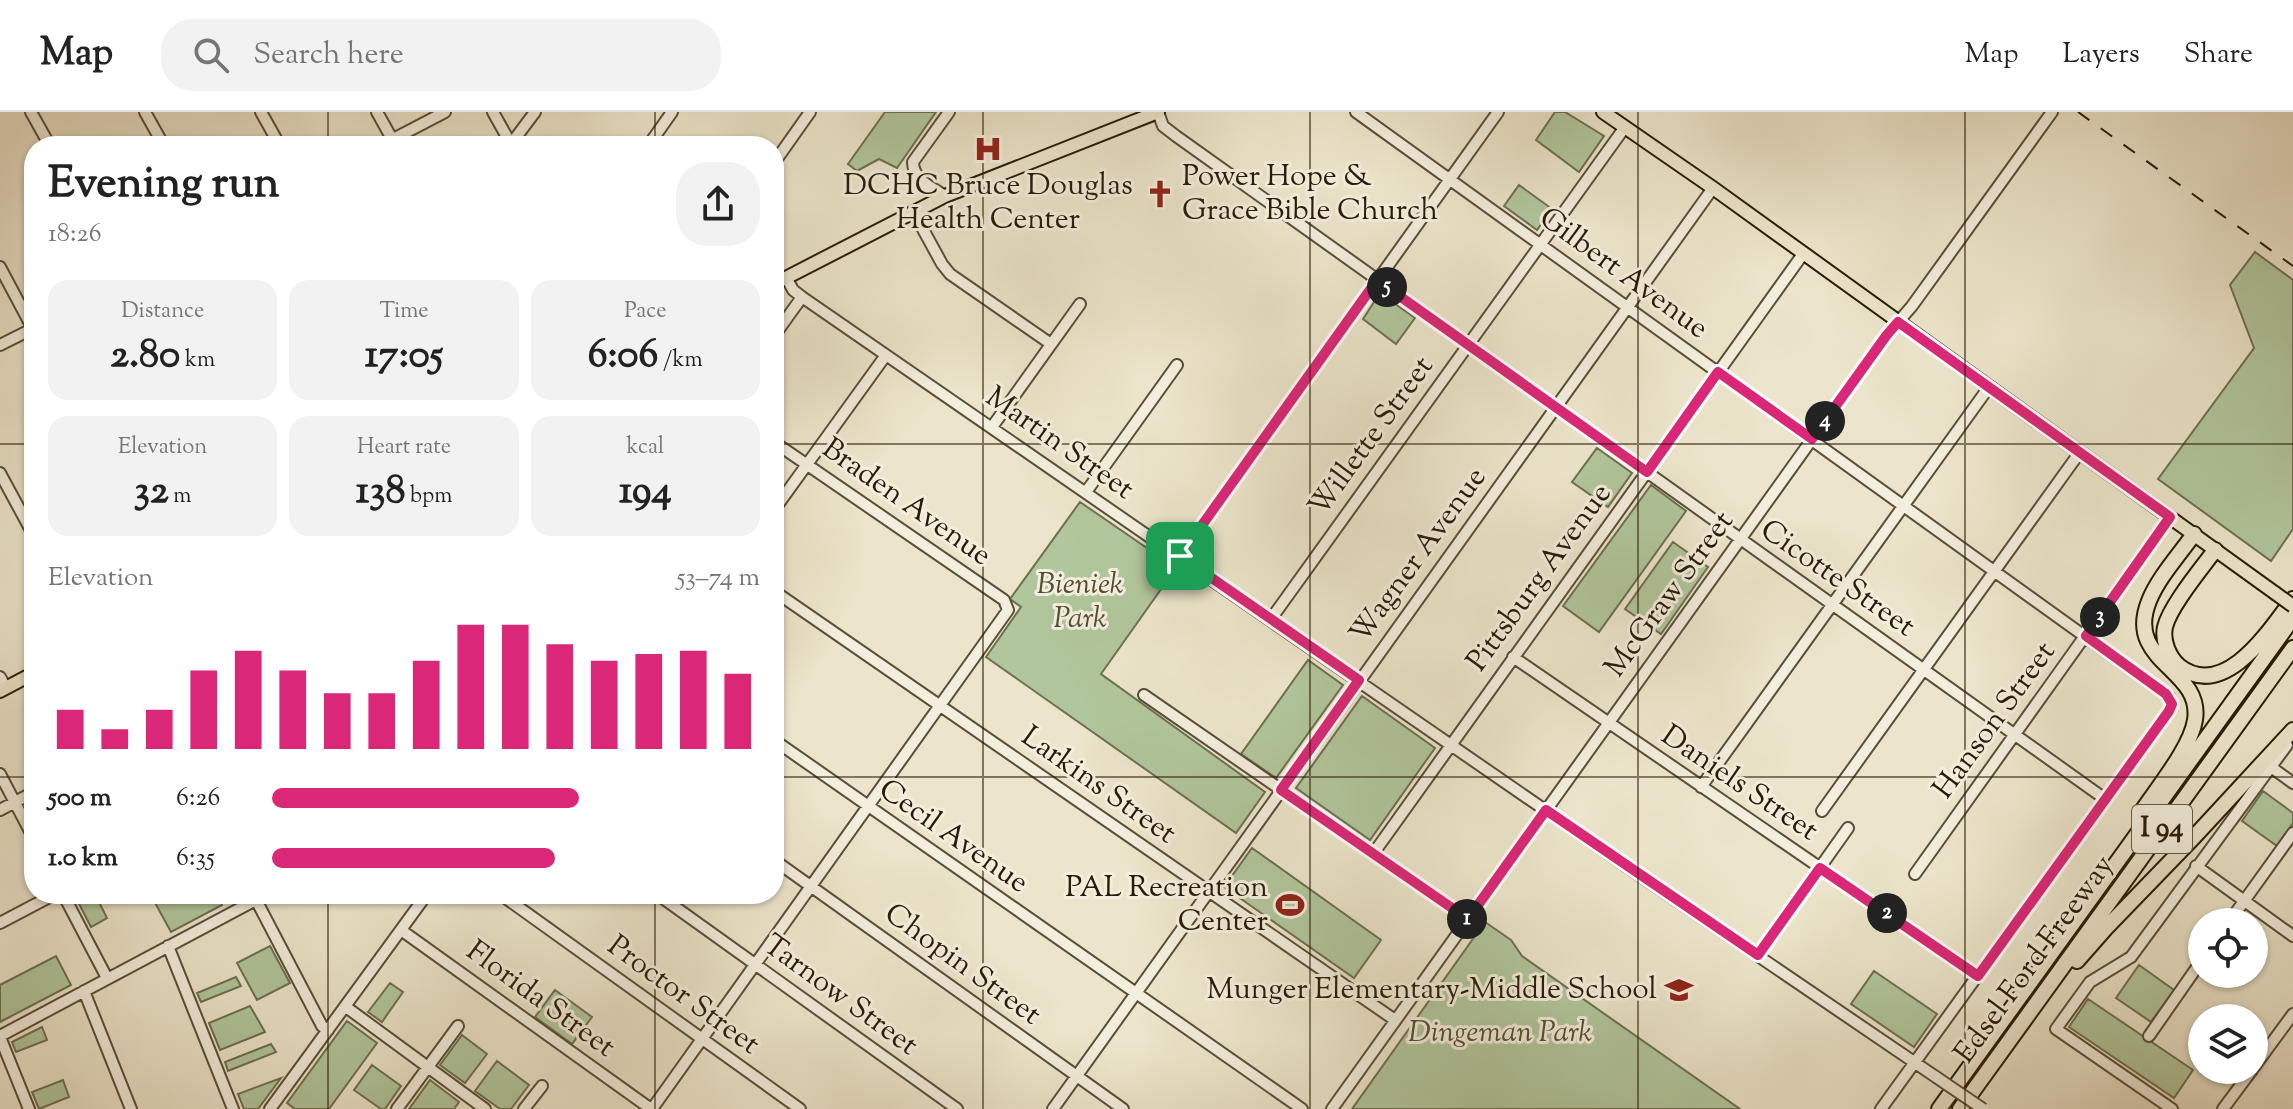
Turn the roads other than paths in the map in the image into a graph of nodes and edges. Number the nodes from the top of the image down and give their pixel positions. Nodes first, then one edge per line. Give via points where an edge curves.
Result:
1 (31, 112) edge
2 (145, 112) edge
3 (261, 112) edge
4 (377, 112) edge
5 (445, 112) edge
6 (493, 112) edge
7 (535, 112) edge
8 (672, 112) edge
9 (810, 112) edge
10 (949, 112) edge
11 (1158, 112) edge
12 (1356, 112) edge
13 (1603, 112) edge
14 (2052, 112) edge
15 (1497, 114) edge
16 (1132, 117) edge
17 (1625, 127) junction
18 (44, 136) edge
19 (158, 136) edge
20 (274, 136) edge
21 (390, 136) edge
22 (406, 136) edge
23 (507, 136) edge
24 (518, 136) edge
25 (655, 136) edge
26 (784, 149) edge
27 (1450, 179) junction
28 (1713, 188) junction
29 (945, 196) junction
30 (913, 211) junction
31 (1540, 244) junction
32 (1803, 254) junction
33 (0, 267) edge
34 (784, 278) edge
35 (1377, 280) junction
36 (784, 283) edge
37 (802, 297) junction
38 (1080, 304) dead end
39 (1628, 306) junction
40 (24, 312) edge
41 (784, 322) edge
42 (1898, 322) junction
43 (24, 333) edge
44 (1051, 344) junction
45 (0, 345) edge
46 (1468, 345) junction
47 (886, 355) junction
48 (1177, 365) dead end
49 (1718, 372) junction
50 (1989, 387) junction
51 (1556, 406) junction
52 (992, 427) junction
53 (1812, 439) junction
54 (784, 449) edge
55 (2080, 452) junction
56 (806, 464) junction
57 (1647, 472) junction
58 (0, 473) edge
59 (1086, 492) junction
60 (784, 496) edge
61 (1904, 504) junction
62 (24, 517) edge
63 (2170, 517) junction
64 (2194, 534) junction
65 (1740, 539) junction
66 (2215, 550) junction
67 (1180, 556) junction
68 (1995, 571) junction
69 (784, 598) edge
70 (2293, 599) edge
71 (1832, 605) junction
72 (2293, 606) edge
73 (2293, 618) edge
74 (1271, 619) junction
75 (2086, 636) junction
76 (2293, 648) edge
77 (1513, 657) junction
78 (1923, 670) junction
79 (24, 677) edge
80 (1359, 680) junction
81 (2, 685) edge
82 (1144, 695) dead end
83 (941, 706) junction
84 (1608, 723) junction
85 (2293, 732) edge
86 (2015, 735) junction
87 (1451, 744) junction
88 (784, 747) edge
89 (2271, 767) junction
90 (0, 774) edge
91 (2293, 783) edge
92 (1701, 787) junction
93 (1281, 790) junction
94 (24, 797) edge
95 (2105, 799) junction
96 (15, 802) junction
97 (868, 808) junction
98 (0, 810) edge
99 (1546, 810) junction
100 (1822, 811) dead end
101 (24, 820) edge
102 (1848, 828) dead end
103 (2293, 833) edge
104 (1373, 854) junction
105 (2196, 866) junction
106 (784, 867) edge
107 (1820, 868) junction
108 (1915, 874) dead end
109 (812, 887) junction
110 (1209, 891) junction
111 (2244, 901) junction
112 (36, 904) edge
113 (68, 904) edge
114 (243, 904) edge
115 (259, 904) edge
116 (417, 904) edge
117 (514, 904) edge
118 (671, 904) edge
119 (2239, 908) edge
120 (1468, 919) junction
121 (0, 923) edge
122 (401, 930) junction
123 (2067, 931) junction
124 (2293, 936) edge
125 (168, 946) junction
126 (1758, 955) junction
127 (756, 965) junction
128 (1978, 976) junction
129 (107, 978) junction
130 (2188, 980) edge
131 (84, 991) junction
132 (1136, 993) junction
133 (346, 1007) junction
134 (2031, 1011) junction
135 (2293, 1014) edge
136 (1395, 1020) junction
137 (458, 1026) dead end
138 (328, 1030) junction
139 (2149, 1036) dead end
140 (0, 1037) edge
141 (703, 1039) junction
142 (2268, 1048) edge
143 (1915, 1063) junction
144 (428, 1067) junction
145 (1077, 1076) junction
146 (2241, 1084) edge
147 (542, 1086) dead end
148 (1940, 1106) edge
149 (29, 1109) edge
150 (131, 1109) edge
151 (233, 1109) edge
152 (270, 1109) edge
153 (397, 1109) edge
154 (485, 1109) edge
155 (524, 1109) edge
156 (652, 1109) edge
157 (800, 1109) edge
158 (957, 1109) edge
159 (1053, 1109) edge
160 (1123, 1109) edge
161 (1302, 1109) edge
162 (1332, 1109) edge
163 (1881, 1109) edge
164 (1960, 1109) edge
165 (1983, 1109) edge
166 (2172, 1109) edge
167 (2223, 1109) edge

1 - 18 street
2 - 19 street
3 - 20 street
4 - 21 street
5 - 22 street
6 - 23 street
7 - 24 street
8 - 25 street
9 - 26 street
10 - 29 street via 912,168
11 - 16 main road
11 - 35 street, Cicotte Street via 1163,126
12 - 27 street, Gilbert Avenue
13 - 17 main road
14 - 42 street, McGraw Street
15 - 27 street
16 - 29 main road
17 - 28 main road
17 - 31 street, Willette Street
27 - 31 street, Gilbert Avenue
27 - 35 street
28 - 32 main road
28 - 39 street, Wagner Avenue
29 - 30 main road
30 - 34 main road
30 - 44 street via 946,270
31 - 39 street, Gilbert Avenue
31 - 46 street, Willette Street
32 - 42 main road
32 - 49 street, Pittsburg Avenue
33 - 40 street
35 - 46 street, Cicotte Street
35 - 67 street
36 - 37 street, Martin Street
37 - 41 street
37 - 47 street, Martin Street
38 - 44 street
39 - 49 street, Gilbert Avenue
39 - 51 street, Wagner Avenue
42 - 50 main road
42 - 53 street, McGraw Street
43 - 45 street
44 - 52 street
46 - 51 street, Cicotte Street
46 - 74 street, Willette Street
47 - 52 street, Martin Street
47 - 56 street
48 - 59 street
49 - 53 street, Gilbert Avenue
49 - 57 street, Pittsburg Avenue
50 - 55 main road
50 - 61 street
51 - 57 street, Cicotte Street
51 - 80 street, Wagner Avenue
52 - 59 street, Martin Street
53 - 61 street, Gilbert Avenue
53 - 65 street, McGraw Street
54 - 56 street, Braden Avenue
55 - 63 main road
55 - 68 street
56 - 60 street
56 - 83 street, Braden Avenue via 1008,606
57 - 65 street, Cicotte Street
57 - 77 street, Pittsburg Avenue
58 - 62 street
59 - 67 street, Martin Street
61 - 68 street, Gilbert Avenue
61 - 71 street
63 - 64 main road
63 - 75 street, Hanson Street
64 - 66 main road
64 - 123 highway via 2149,599 2145,620 2154,654 2193,696 2194,727 2187,745 2084,895
65 - 71 street, Cicotte Street
65 - 84 street, McGraw Street
66 - 70 highway via 2165,626 2167,649 2182,668 2211,674 2236,665
66 - 72 main road, bridge
67 - 74 street, Martin Street
68 - 75 street, Gilbert Avenue
68 - 78 street
69 - 83 street, Larkins Street
71 - 78 street, Cicotte Street
71 - 92 street
73 - 123 highway, Edsel Ford Freeway / I 94
74 - 80 street, Martin Street
75 - 86 street, Hanson Street
75 - 95 street, Gilbert Avenue via 2171,701
76 - 134 highway, Edsel Ford Freeway / I 94
77 - 84 street, Daniels Street
77 - 87 street, Pittsburg Avenue
78 - 86 street, Cicotte Street
78 - 100 street
79 - 81 main road
80 - 87 street, Martin Street
80 - 93 street, Wagner Avenue
82 - 93 street
83 - 97 street
83 - 110 street, Larkins Street
84 - 92 street, Daniels Street
84 - 99 street, McGraw Street
85 - 89 street
85 - 134 highway
86 - 95 street, Cicotte Street
86 - 108 street, Hanson Street
87 - 99 street, Martin Street
87 - 104 street, Pittsburg Avenue
88 - 97 street, Cecil Avenue
89 - 91 street
89 - 105 street
90 - 96 street
92 - 107 street, Daniels Street
93 - 104 street
93 - 110 street, Wagner Avenue
94 - 96 street
95 - 128 street
96 - 98 street
96 - 101 street
97 - 109 street
97 - 132 street, Cecil Avenue
99 - 120 street, McGraw Street
99 - 126 street, Martin Street
102 - 107 street
103 - 111 street
104 - 120 street
105 - 111 street
105 - 166 street via 2131,957 2090,982 2056,1029
106 - 109 street, Chopin Street
107 - 126 street
107 - 128 street, Daniels Street
109 - 127 street
109 - 145 street, Chopin Street
110 - 132 street, Wagner Avenue
110 - 136 street, Larkins Street
111 - 119 street
111 - 124 street
112 - 121 street
113 - 129 street
114 - 125 street
115 - 138 street
116 - 122 street
117 - 141 street, Proctor Street
118 - 127 street, Tarnow Street
120 - 136 street, McGraw Street
122 - 133 street
122 - 156 street, Florida Street
123 - 148 highway, Edsel Ford Freeway / I 94
125 - 129 street
125 - 151 street
126 - 143 street, Martin Street
127 - 141 street
127 - 158 street, Tarnow Street
128 - 143 street
129 - 131 street
130 - 139 street
131 - 140 street
131 - 150 street
132 - 145 street, Wagner Avenue
132 - 161 street, Cecil Avenue
133 - 138 street
133 - 144 street
134 - 164 highway, Edsel Ford Freeway / I 94
135 - 142 street
136 - 162 street, McGraw Street
137 - 144 street
138 - 152 street
140 - 149 street
141 - 156 street
141 - 157 street, Proctor Street
143 - 163 street
143 - 165 street, Martin Street, bridge
144 - 153 street
144 - 154 street
145 - 159 street, Wagner Avenue
145 - 160 street, Chopin Street
146 - 167 street
147 - 155 street

